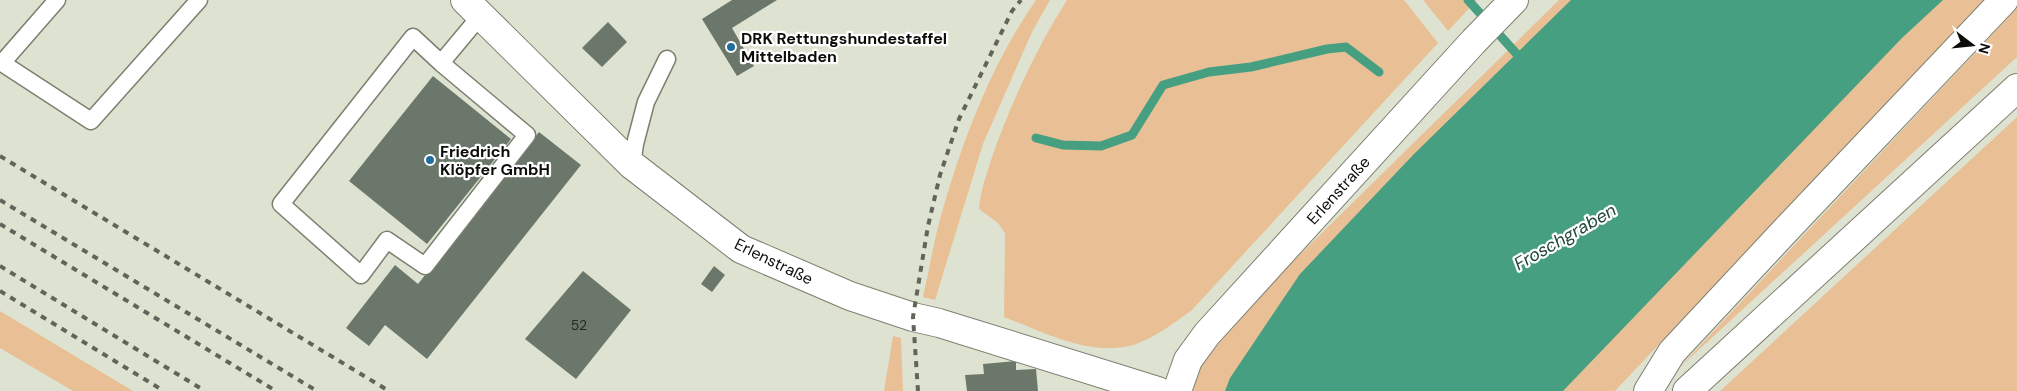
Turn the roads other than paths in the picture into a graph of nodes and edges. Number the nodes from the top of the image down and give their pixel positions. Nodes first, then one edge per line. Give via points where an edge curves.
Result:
1 (56, 0) edge
2 (199, 0) edge
3 (1514, 0) edge
4 (2004, 0) edge
5 (473, 7) edge
6 (667, 59) dead end
7 (1, 62) edge
8 (441, 63) junction
9 (2017, 88) edge
10 (632, 165) junction
11 (1158, 391) edge
12 (1177, 391) edge
13 (1648, 391) edge
14 (1687, 391) edge

1 - 7 lane
2 - 7 lane via 91,121
3 - 12 street, Erlenstraße via 1207,334 1188,360
4 - 13 street via 1672,352
5 - 8 lane
5 - 10 street, Erlenstraße
6 - 10 lane via 646,102
8 - 8 lane via 413,37 281,204 361,275 387,240 425,266 527,135
9 - 14 street
10 - 11 street, Erlenstraße via 742,249 850,296

